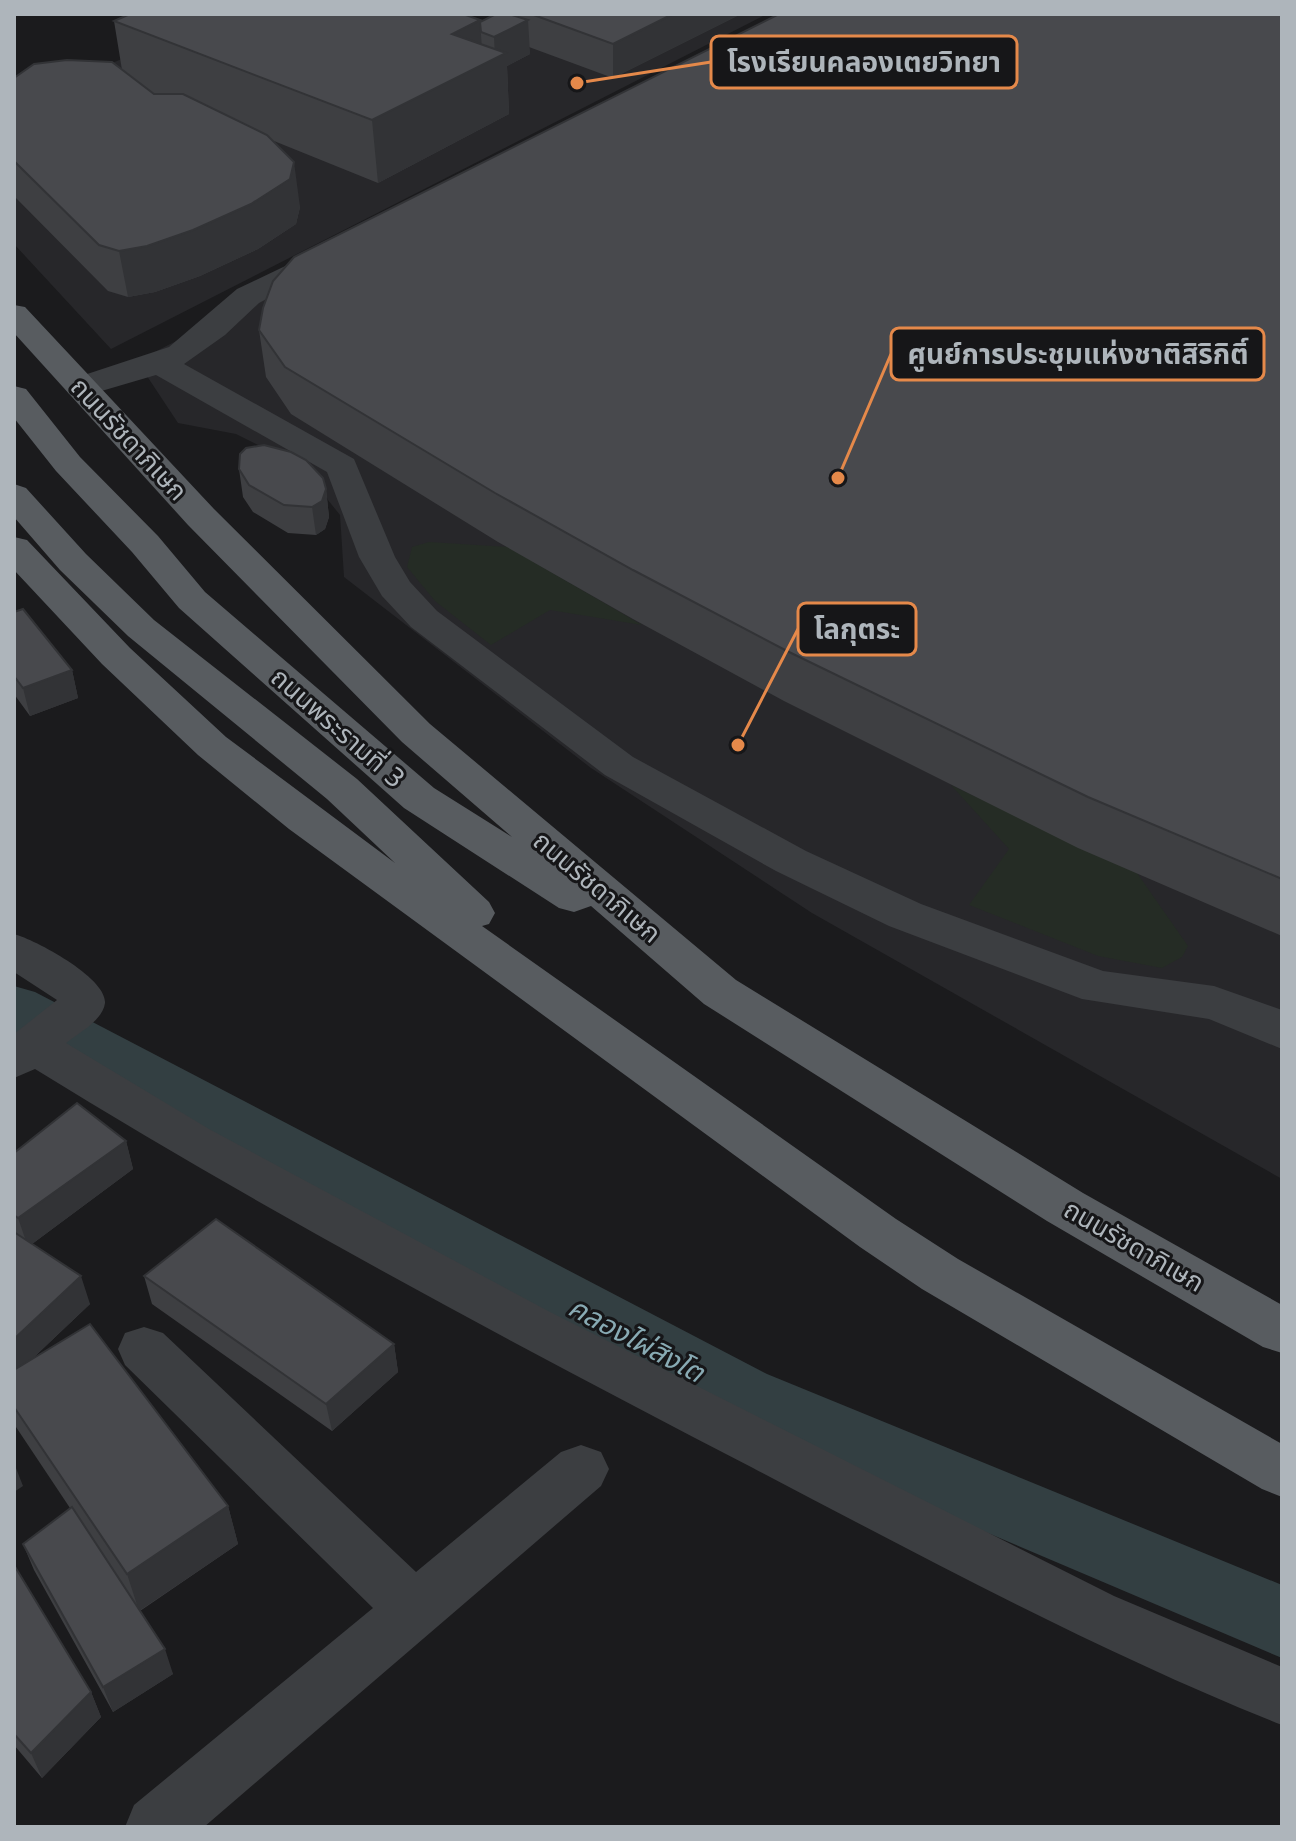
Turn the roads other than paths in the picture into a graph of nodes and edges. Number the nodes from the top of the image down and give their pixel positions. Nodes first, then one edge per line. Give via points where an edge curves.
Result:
1 (351, 243) edge
2 (14, 314) edge
3 (159, 363) junction
4 (81, 387) junction
5 (14, 396) edge
6 (14, 495) edge
7 (14, 548) edge
8 (14, 950) edge
9 (720, 992) junction
10 (1282, 1032) edge
11 (606, 1039) junction
12 (24, 1052) edge
13 (1282, 1331) edge
14 (144, 1349) dead end
15 (581, 1469) dead end
16 (1282, 1472) edge
17 (415, 1610) junction
18 (1282, 1696) edge
19 (156, 1827) edge

1 - 3 street via 248,296 197,342
2 - 4 main road, ถนนรัชดาภิเษก
3 - 4 street
3 - 10 street via 342,466 377,557 395,588 424,619 619,766 791,861 905,915 1098,987 1214,1003
4 - 9 main road, ถนนรัชดาภิเษก via 201,517 416,733
5 - 9 main road, ถนนพระรามที่ 3 via 68,464 192,600 419,798
6 - 11 main road, ถนนพระรามที่ 3 via 141,628 342,789
7 - 11 main road via 116,656 212,746
8 - 12 street via 81,993 82,1005
9 - 13 main road, ถนนรัชดาภิเษก via 1065,1207
11 - 16 main road via 940,1274
12 - 18 street via 531,1328 1093,1615
14 - 17 street
15 - 17 street
17 - 19 street

